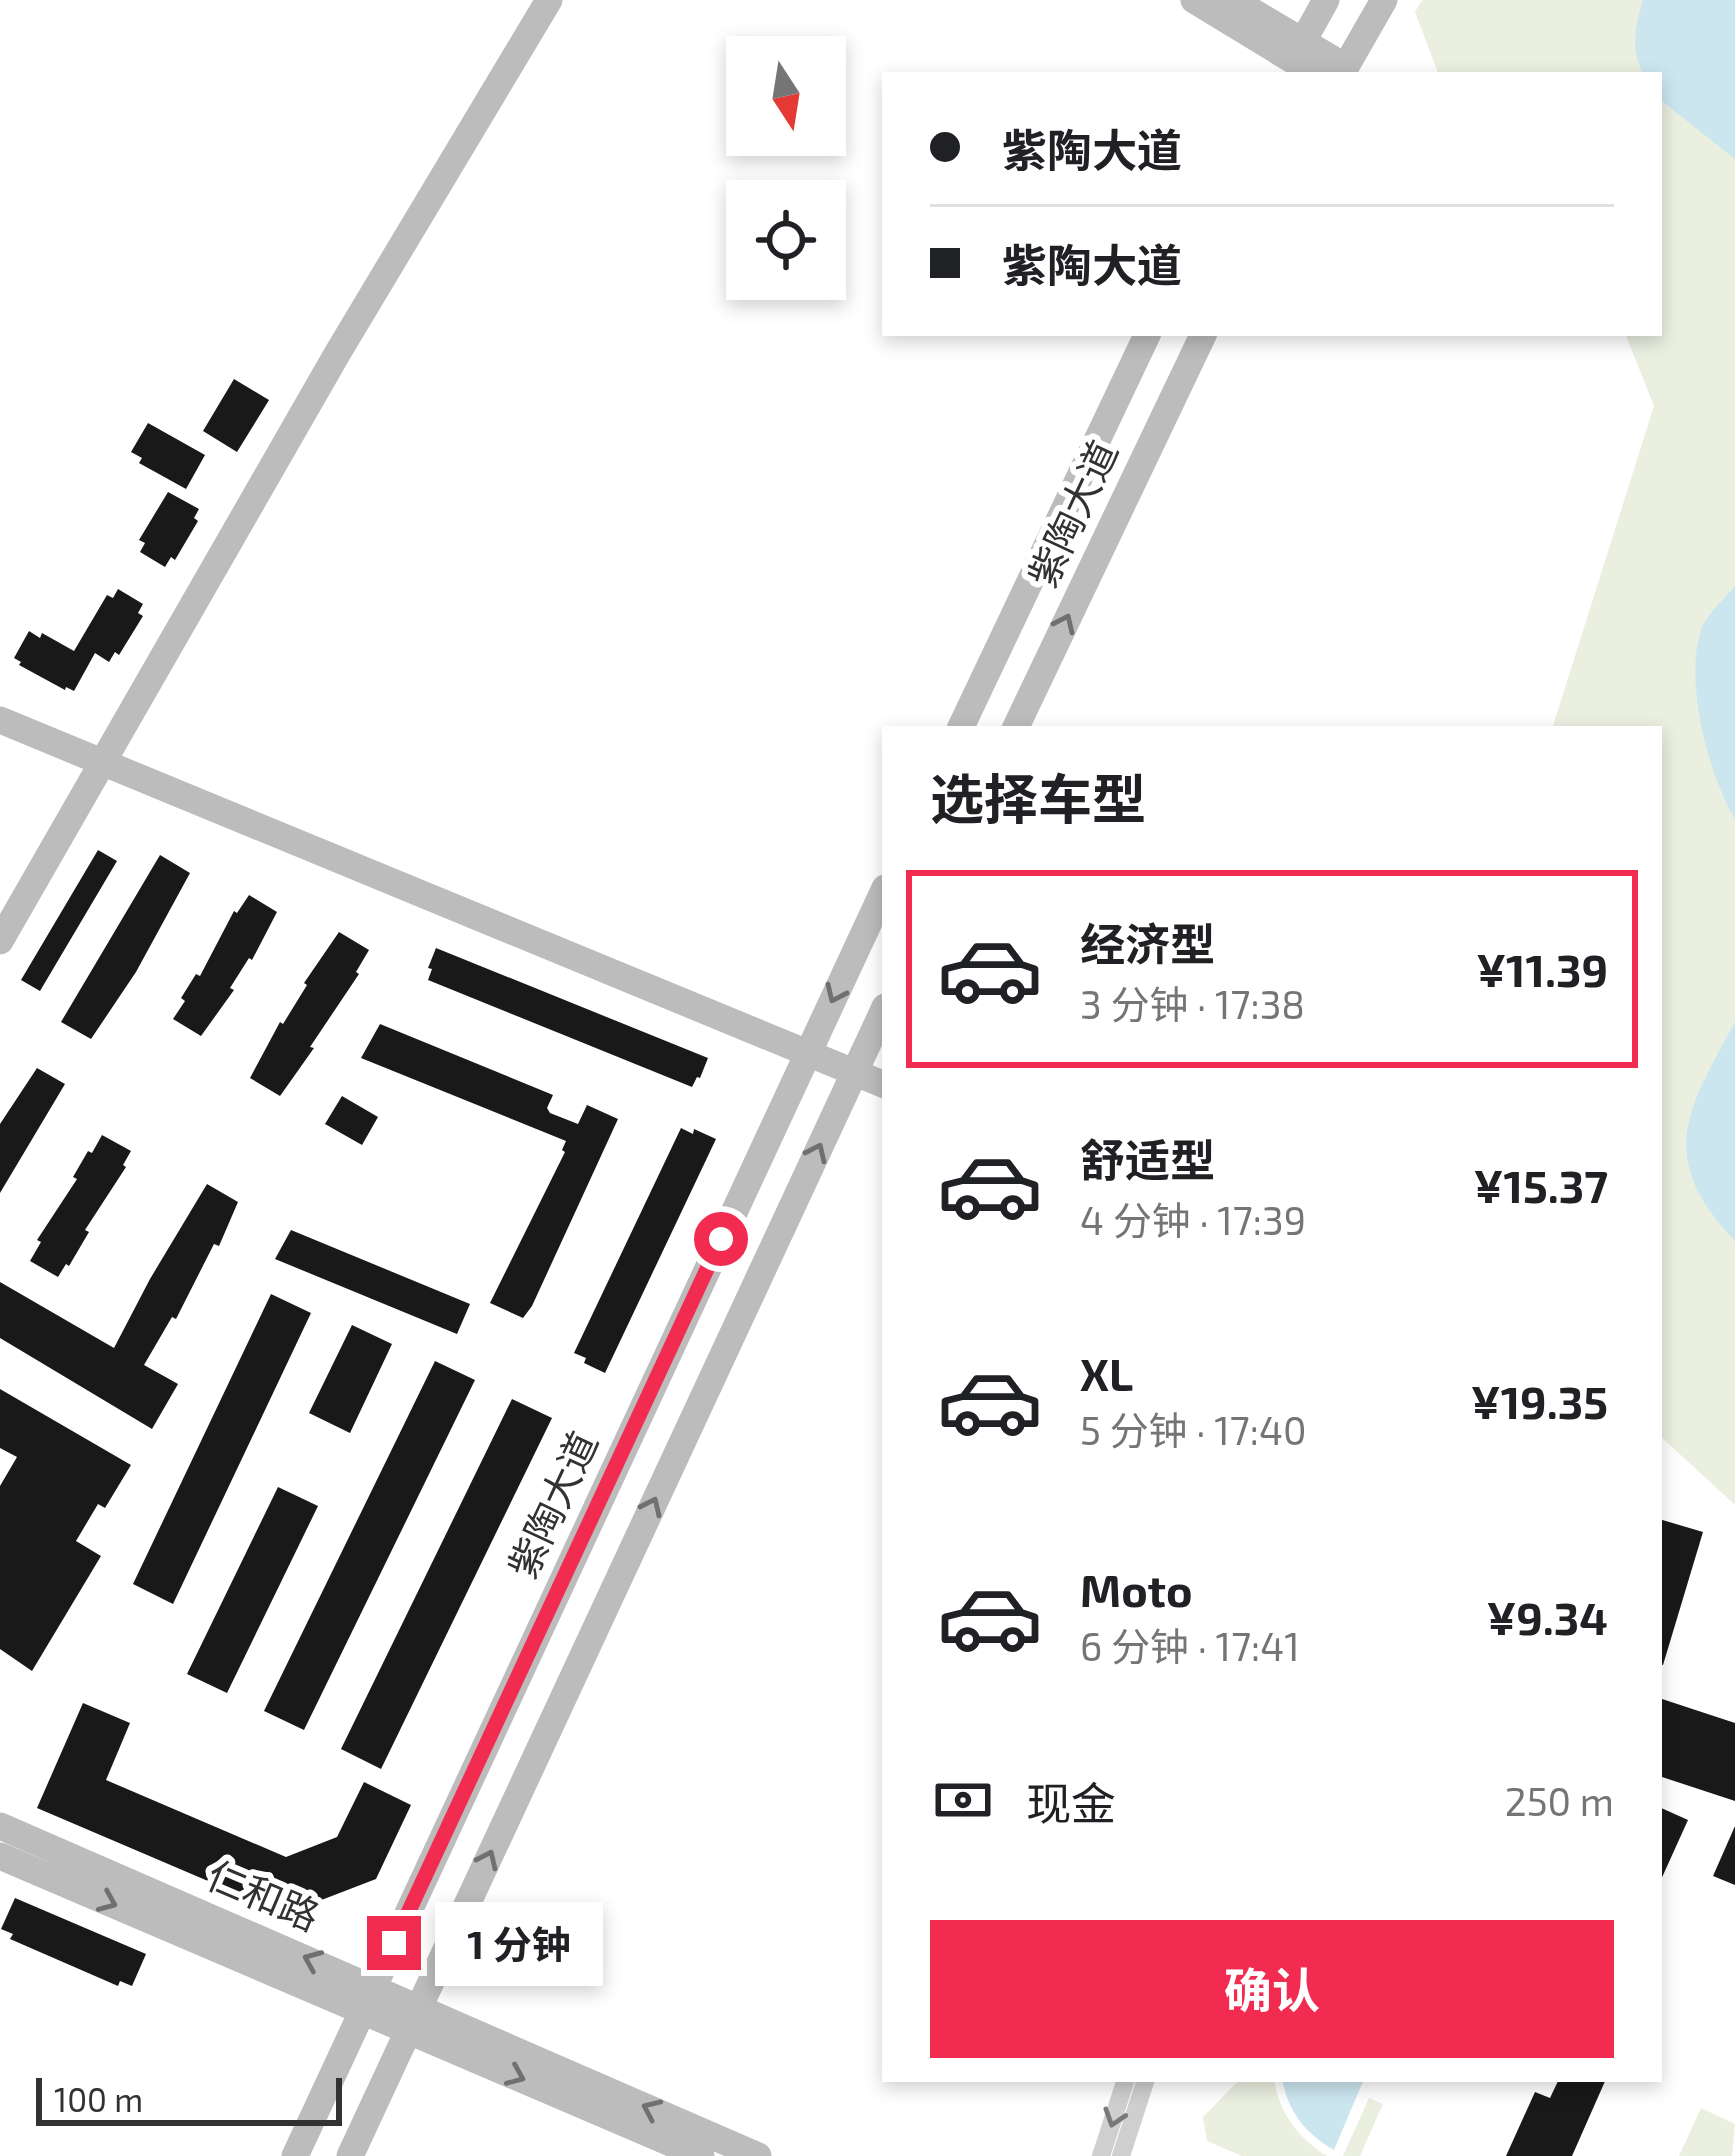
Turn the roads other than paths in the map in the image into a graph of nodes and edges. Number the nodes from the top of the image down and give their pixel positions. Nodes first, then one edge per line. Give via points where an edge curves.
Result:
1 (549, 0) edge
2 (1193, 0) edge
3 (1233, 0) edge
4 (1326, 0) edge
5 (1384, 0) edge
6 (1293, 59) edge
7 (1343, 71) edge
8 (1147, 336) edge
9 (1203, 336) edge
10 (0, 720) edge
11 (961, 726) edge
12 (1016, 726) edge
13 (103, 763) junction
14 (882, 894) edge
15 (0, 941) edge
16 (882, 1014) edge
17 (808, 1053) junction
18 (855, 1072) junction
19 (882, 1084) edge
20 (0, 1826) edge
21 (0, 1856) edge
22 (368, 1998) junction
23 (414, 2018) junction
24 (1125, 2082) edge
25 (1145, 2082) edge
26 (295, 2156) edge
27 (350, 2156) edge
28 (701, 2156) edge
29 (758, 2156) edge
30 (1101, 2156) edge
31 (1120, 2156) edge

1 - 13 main road
2 - 6 main road
3 - 6 main road
4 - 6 main road
5 - 7 main road
6 - 7 main road
8 - 11 main road, 紫陶大道
12 -> 9 main road, 紫陶大道
10 - 13 main road
13 - 15 main road
13 - 17 main road
14 -> 17 main road, 紫陶大道
16 - 18 main road
17 - 18 main road
17 - 22 main road, 紫陶大道
18 - 19 main road
23 -> 18 main road
22 -> 20 main road, 仁和路
21 -> 22 main road, 仁和路
22 - 23 main road, 仁和路
22 - 26 main road, 紫陶大道
23 - 27 main road
23 -> 28 main road, 仁和路
29 -> 23 main road, 仁和路
24 -> 30 street
25 - 31 street

